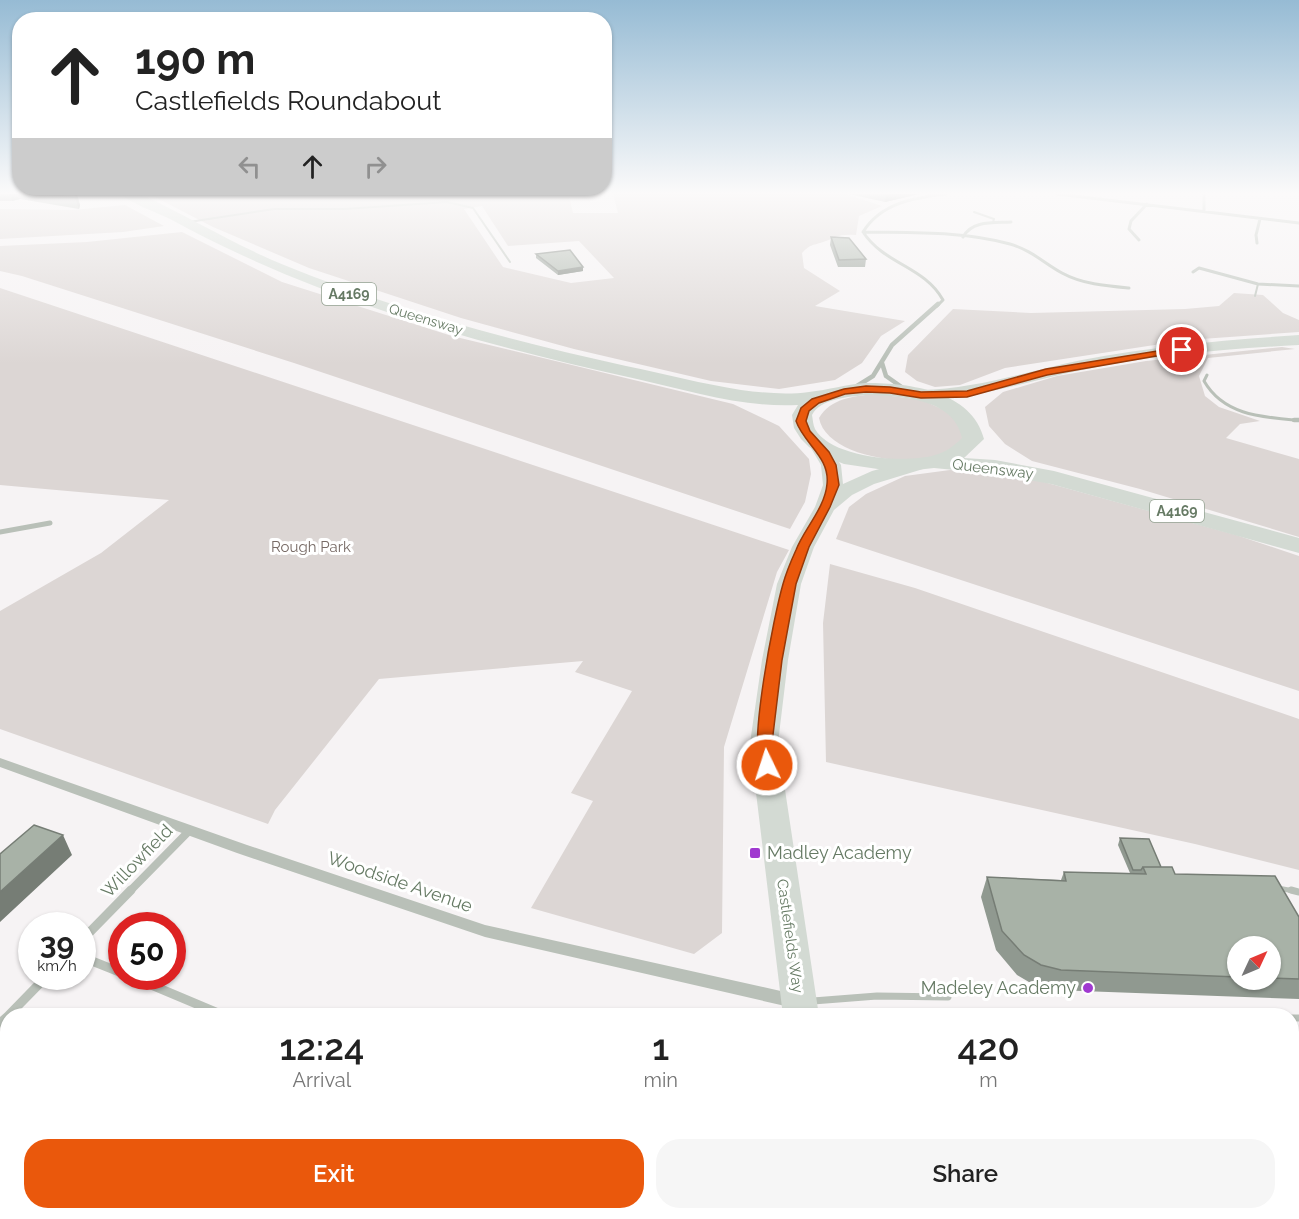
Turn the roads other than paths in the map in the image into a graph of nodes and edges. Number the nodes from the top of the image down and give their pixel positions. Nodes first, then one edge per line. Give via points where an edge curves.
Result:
1 (243, 251) edge
2 (502, 251) edge
3 (878, 251) edge
4 (1029, 251) edge
5 (510, 262) dead end
6 (1195, 263) dead end
7 (1199, 268) junction
8 (1193, 272) dead end
9 (1258, 284) junction
10 (1299, 286) edge
11 (1129, 288) dead end
12 (1255, 296) dead end
13 (1296, 342) edge
14 (882, 362) junction
15 (1207, 375) dead end
16 (988, 389) junction
17 (838, 393) junction
18 (917, 394) junction
19 (741, 396) junction
20 (1296, 420) edge
21 (972, 426) junction
22 (811, 438) junction
23 (924, 464) junction
24 (1054, 478) junction
25 (825, 507) junction
26 (50, 523) dead end
27 (0, 532) edge
28 (1299, 546) edge
29 (0, 762) edge
30 (190, 830) junction
31 (1265, 885) edge
32 (1299, 892) edge
33 (96, 926) edge
34 (33, 990) edge
35 (163, 990) edge
36 (948, 997) dead end
37 (16, 1008) edge
38 (206, 1008) edge
39 (796, 1008) edge
40 (800, 1008) edge
41 (806, 1008) edge

1 - 19 main road, Queensway / A4169 via 292,273 416,316 603,367
2 - 5 lane
3 - 14 street via 933,282 943,300 892,345
4 - 11 street via 1061,272 1089,283
6 - 7 street
7 - 8 street
7 - 9 street
9 - 10 street
9 - 12 lane
13 - 16 main road via 1202,347 1084,364
14 - 17 street via 868,380
14 - 18 street via 886,376
15 - 20 lane via 1204,381 1211,394 1225,404 1264,418
16 - 18 main road via 955,395
16 - 21 main road via 974,402
17 - 18 main road, Queensway via 890,390
17 - 19 main road, Queensway / A4169 via 791,400
17 - 22 main road via 805,410 801,421
18 - 21 main road, Queensway via 943,403
19 - 22 main road, Queensway / A4169 via 772,409
21 - 23 main road via 973,439 966,449
21 - 24 main road, Queensway / A4169 via 1009,458
22 - 23 main road, Queensway via 836,453 861,461
22 - 25 main road, Castlefields Way via 831,465 833,485
23 - 24 main road, Queensway / A4169 via 978,465
23 - 25 main road, Castlefields Way via 863,481
24 - 28 main road, Queensway / A4169
25 - 40 main road, Castlefields Way via 789,584 764,743
26 - 27 street
29 - 30 street, Woodside Avenue
30 - 33 street, Willowfield
30 - 39 street, Woodside Avenue via 485,931
31 - 32 lane
34 - 37 street
35 - 38 street
36 - 41 lane via 878,996

